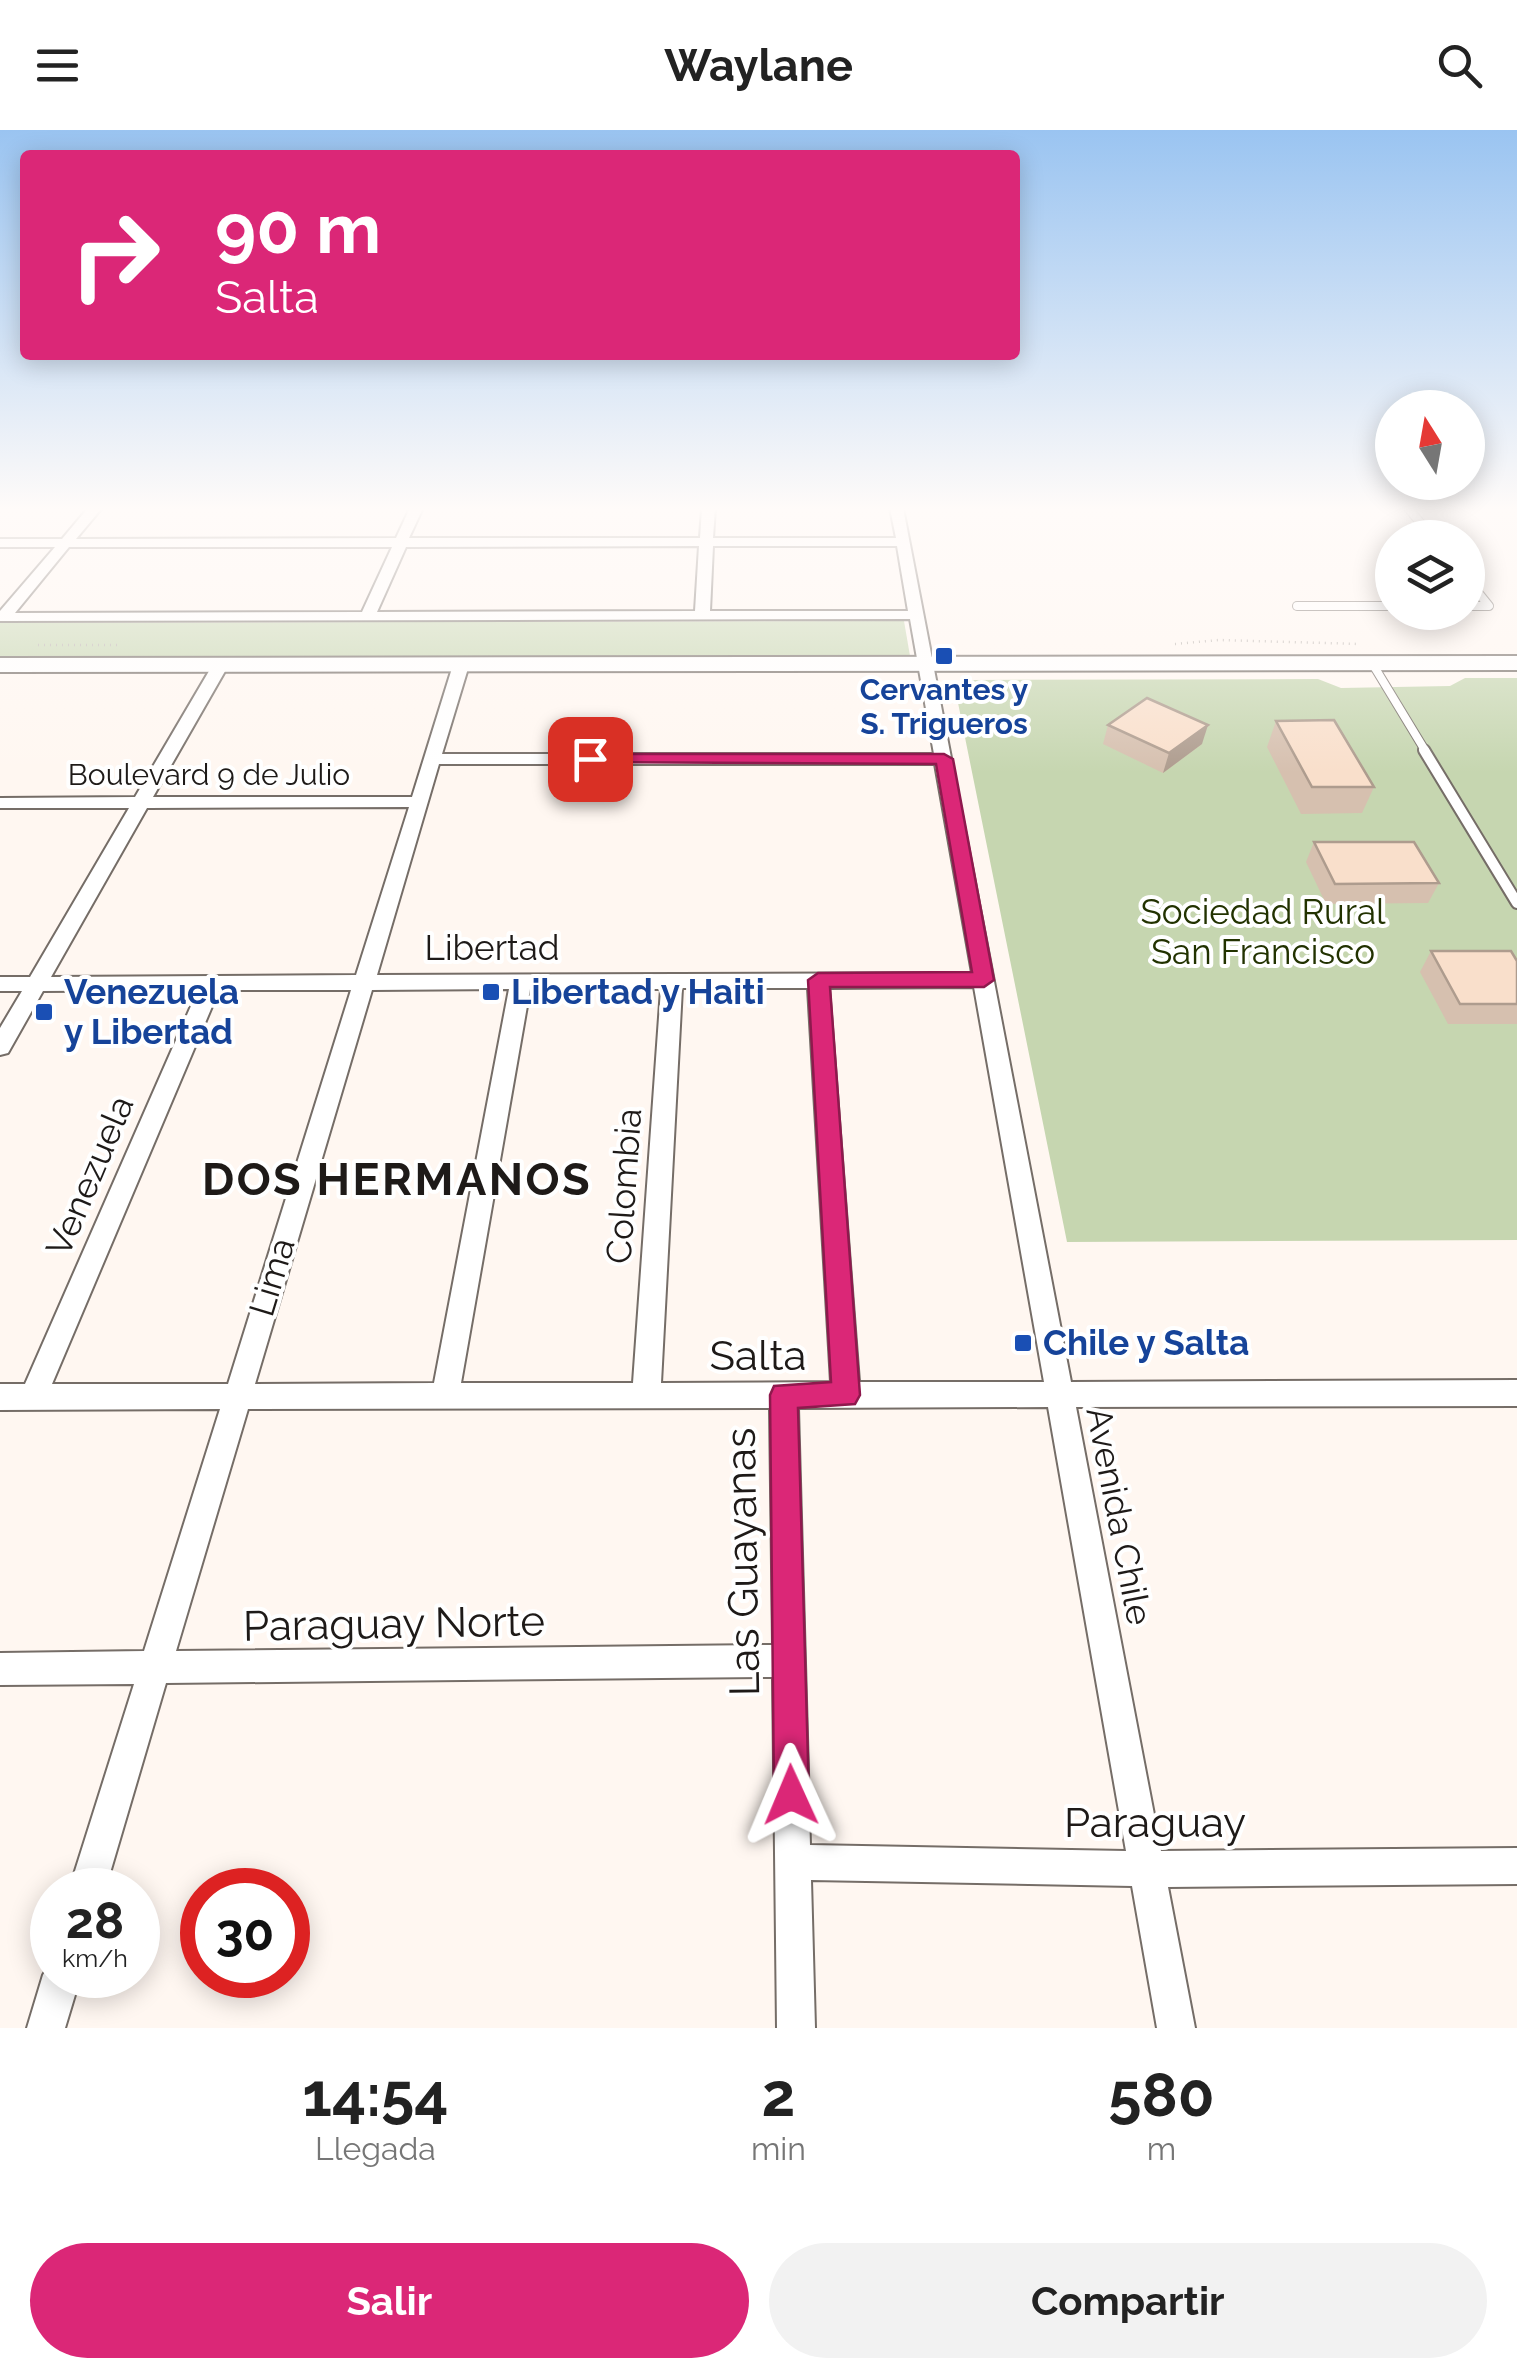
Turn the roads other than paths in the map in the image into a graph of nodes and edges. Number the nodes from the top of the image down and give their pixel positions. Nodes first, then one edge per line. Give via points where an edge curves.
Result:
1 (19, 597) edge
2 (377, 597) edge
3 (703, 597) edge
4 (912, 597) edge
5 (1297, 606) dead end
6 (1375, 606) edge
7 (702, 615) junction
8 (915, 615) junction
9 (368, 616) junction
10 (1, 617) edge
11 (1372, 663) junction
12 (1517, 663) edge
13 (461, 664) junction
14 (926, 664) junction
15 (0, 665) edge
16 (220, 666) junction
17 (432, 759) junction
18 (944, 759) junction
19 (418, 802) junction
20 (0, 803) edge
21 (140, 803) junction
22 (1517, 903) edge
23 (521, 980) junction
24 (672, 980) junction
25 (818, 980) junction
26 (984, 980) junction
27 (363, 981) junction
28 (212, 982) junction
29 (0, 984) edge
30 (36, 984) junction
31 (0, 1047) edge
32 (1517, 1393) edge
33 (1058, 1394) junction
34 (784, 1395) junction
35 (846, 1395) junction
36 (445, 1396) junction
37 (646, 1396) junction
38 (0, 1397) edge
39 (33, 1397) junction
40 (235, 1397) junction
41 (788, 1661) junction
42 (154, 1668) junction
43 (0, 1669) edge
44 (793, 1862) junction
45 (1517, 1866) edge
46 (94, 1868) edge
47 (1146, 1869) junction
48 (55, 1998) edge
49 (46, 2028) edge
50 (796, 2028) edge
51 (1176, 2028) edge

1 - 10 street
2 - 9 street
3 - 7 street
4 - 8 street, Avenida Chile
5 - 6 lane
7 - 8 street
7 - 9 street
8 - 14 street, Avenida Chile
9 - 10 street
11 - 12 main road
11 - 14 main road
11 - 22 lane
13 - 14 main road
13 - 16 main road
13 - 17 street, Lima
14 - 18 street, Avenida Chile
15 - 16 main road
16 - 21 street
17 - 18 street
17 - 19 street, Lima
18 - 26 street, Avenida Chile
19 - 21 street, Boulevard 9 de Julio
19 - 27 street, Lima
20 - 21 street, Boulevard 9 de Julio
21 - 30 street
23 - 24 street, Libertad
23 - 27 street, Libertad
23 - 36 street
24 - 25 street, Libertad
24 - 37 street, Colombia
25 - 26 street, Libertad
25 - 35 street
26 - 33 street, Avenida Chile
27 - 28 street, Libertad
27 - 40 street, Lima
28 - 30 street, Libertad
28 - 39 street, Venezuela
29 - 30 street, Libertad
30 - 31 street
32 - 33 street, Salta
33 - 35 street, Salta
33 - 47 street, Avenida Chile
34 - 35 street, Salta
34 - 37 street, Salta
34 - 41 street, Las Guayanas
36 - 37 street, Salta
36 - 40 street, Salta
38 - 39 street, Salta
39 - 40 street, Salta
40 - 42 street, Lima
41 - 42 street, Paraguay Norte
41 - 44 street, Las Guayanas
42 - 43 street, Paraguay Norte
42 - 46 street, Lima
44 - 47 street, Paraguay
44 - 50 street, Las Guayanas
45 - 47 street, Paraguay
47 - 51 street, Avenida Chile
48 - 49 street

